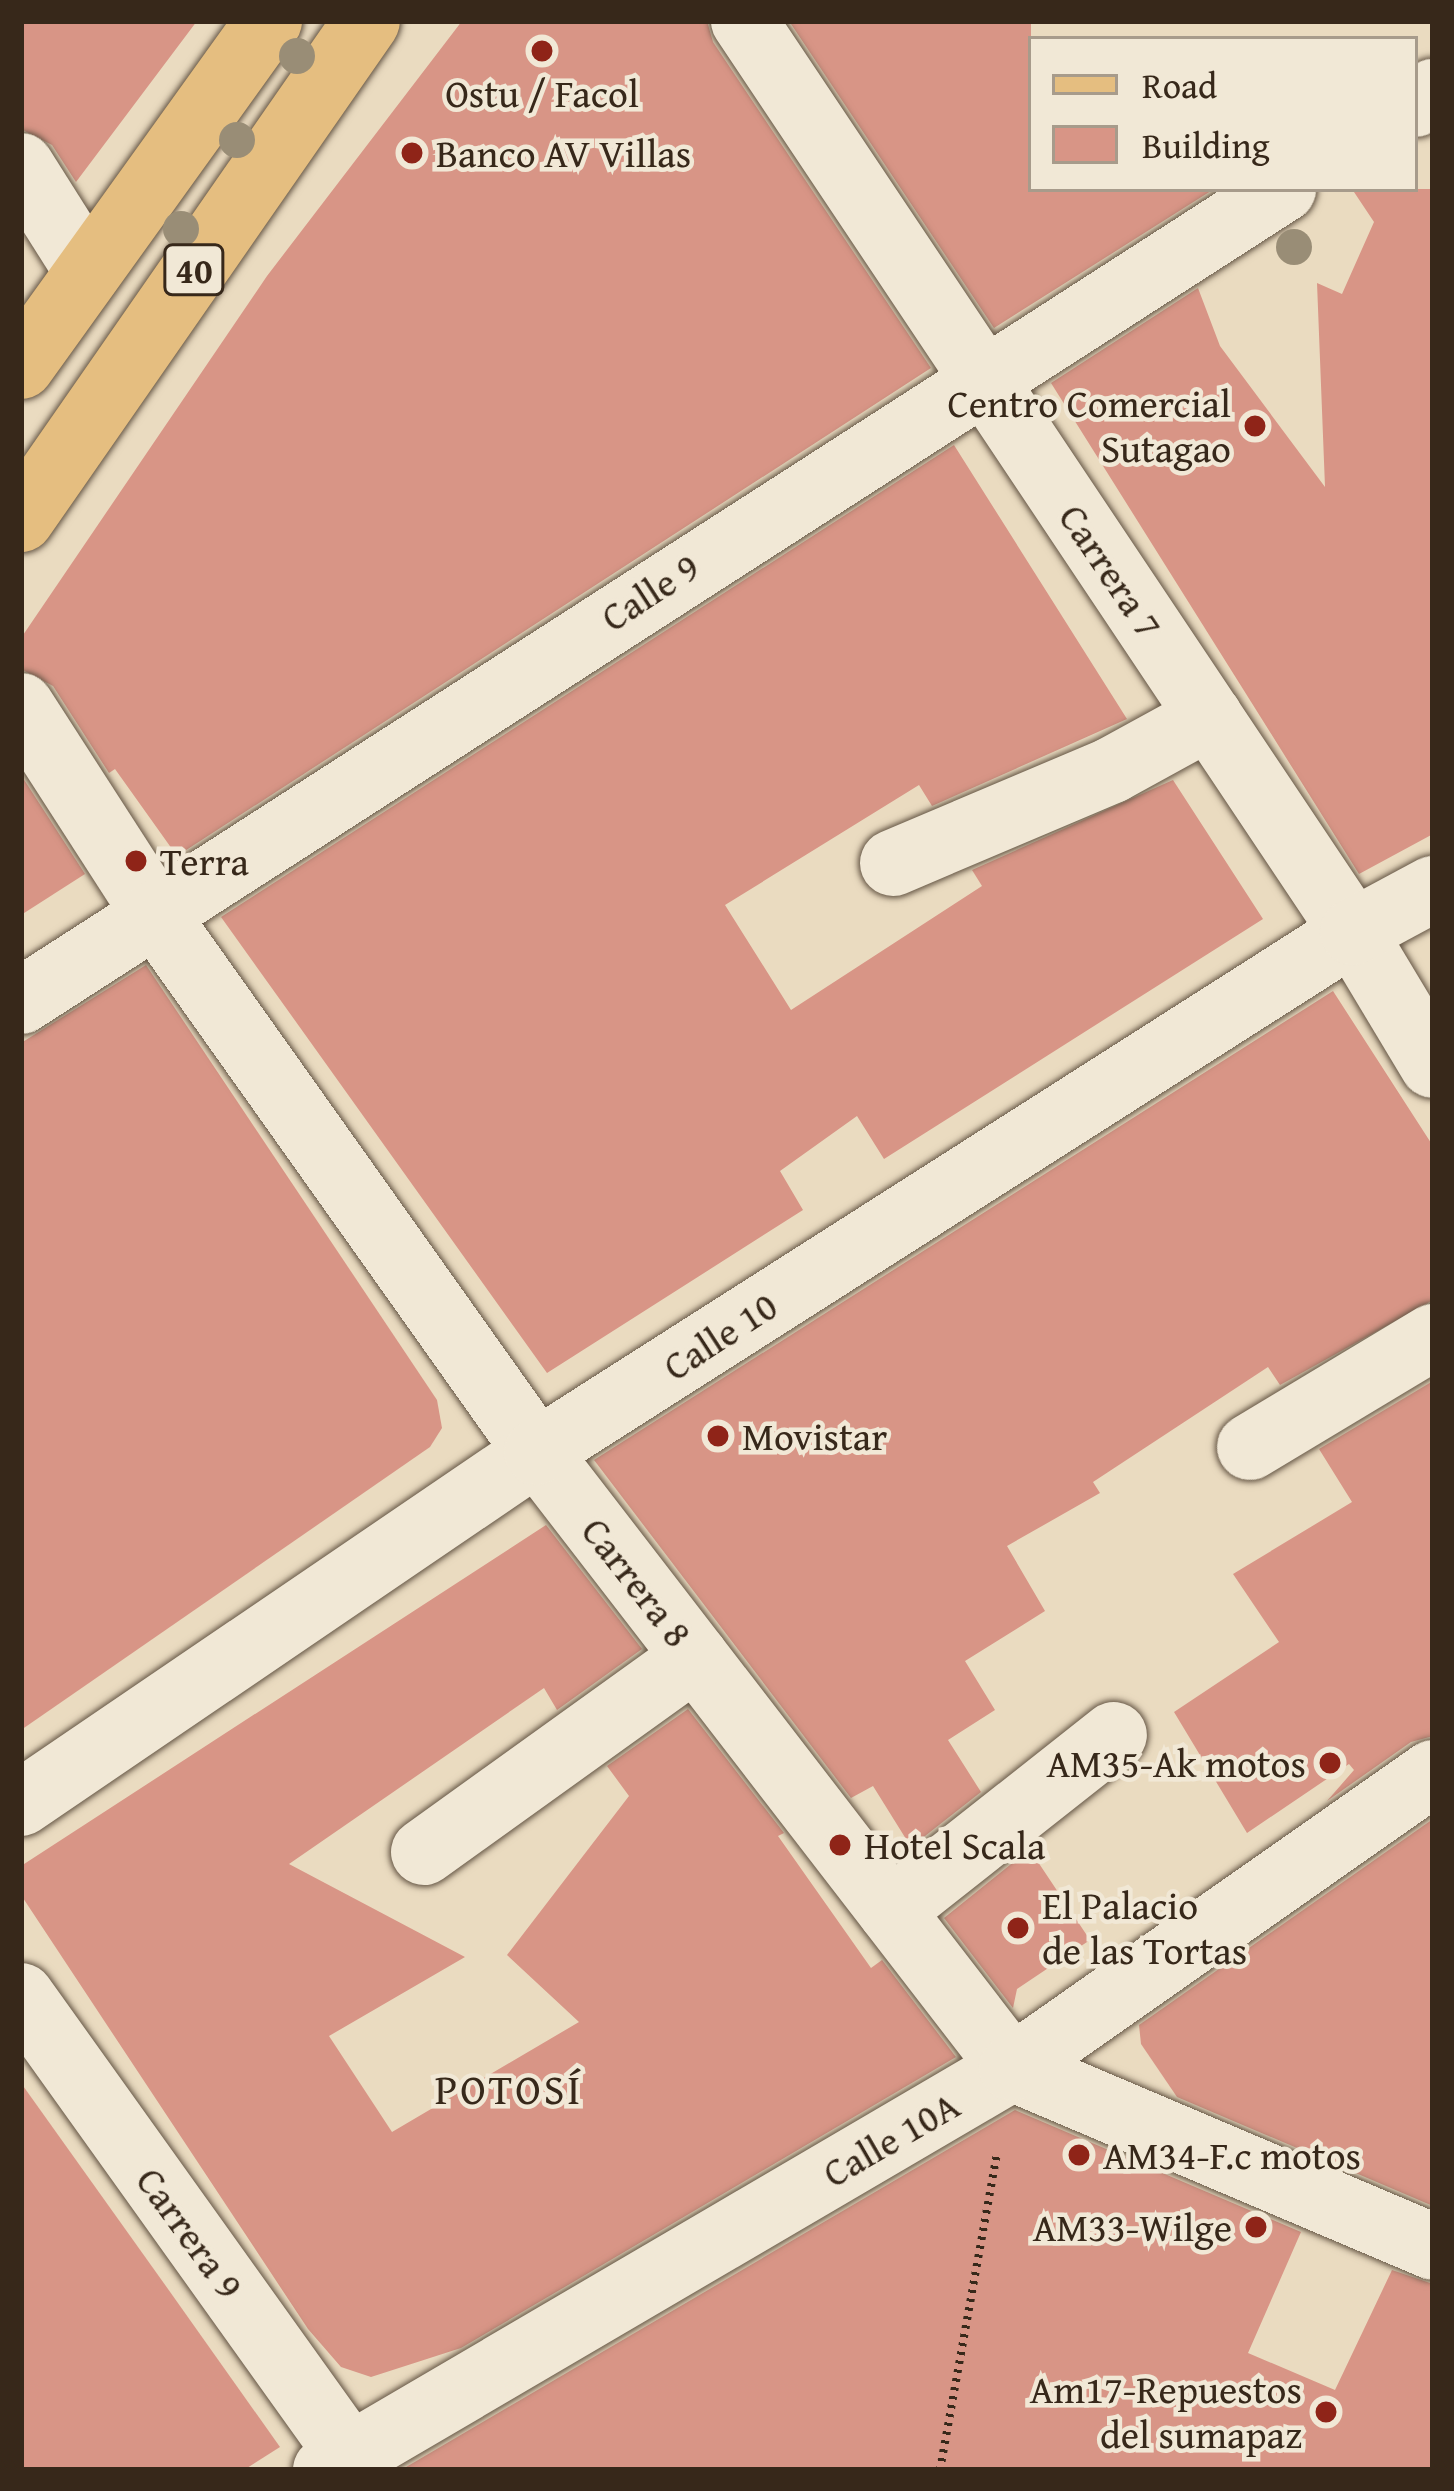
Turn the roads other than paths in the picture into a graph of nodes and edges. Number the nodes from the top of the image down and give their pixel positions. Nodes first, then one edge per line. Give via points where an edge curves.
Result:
1 (269, 21) edge
2 (367, 21) edge
3 (744, 21) edge
4 (21, 166) edge
5 (1278, 192) edge
6 (88, 272) junction
7 (21, 366) edge
8 (981, 377) junction
9 (21, 519) edge
10 (21, 706) edge
11 (1209, 717) junction
12 (892, 863) dead end
13 (1433, 889) edge
14 (155, 914) junction
15 (1353, 932) junction
16 (21, 1001) edge
17 (1433, 1065) edge
18 (1433, 1337) edge
19 (1250, 1447) dead end
20 (538, 1452) junction
21 (695, 1657) junction
22 (1114, 1735) dead end
23 (1433, 1773) edge
24 (21, 1803) edge
25 (424, 1852) dead end
26 (890, 1911) junction
27 (21, 1996) edge
28 (1012, 2068) junction
29 (1433, 2247) edge
30 (345, 2465) edge

1 - 6 main road, 40
2 - 9 main road, 40
3 - 8 street, Carrera 7
4 - 6 street
5 - 8 street, Calle 9
6 - 7 main road, 40
8 - 11 street, Carrera 7
8 - 14 street, Calle 9
10 - 14 street, Carrera 8
11 - 12 street via 1112,770
11 - 15 street, Carrera 7
13 - 15 street, Calle 10
14 - 16 street, Calle 9
14 - 20 street, Carrera 8
15 - 17 street, Carrera 7
15 - 20 street, Calle 10
18 - 19 street
20 - 21 street, Carrera 8
20 - 24 street, Calle 10
21 - 25 street
21 - 26 street, Carrera 8
22 - 26 street
23 - 28 street, Calle 10A
26 - 28 street, Carrera 8
27 - 30 street, Carrera 9
28 - 29 street, Carrera 8
28 - 30 street, Calle 10A

